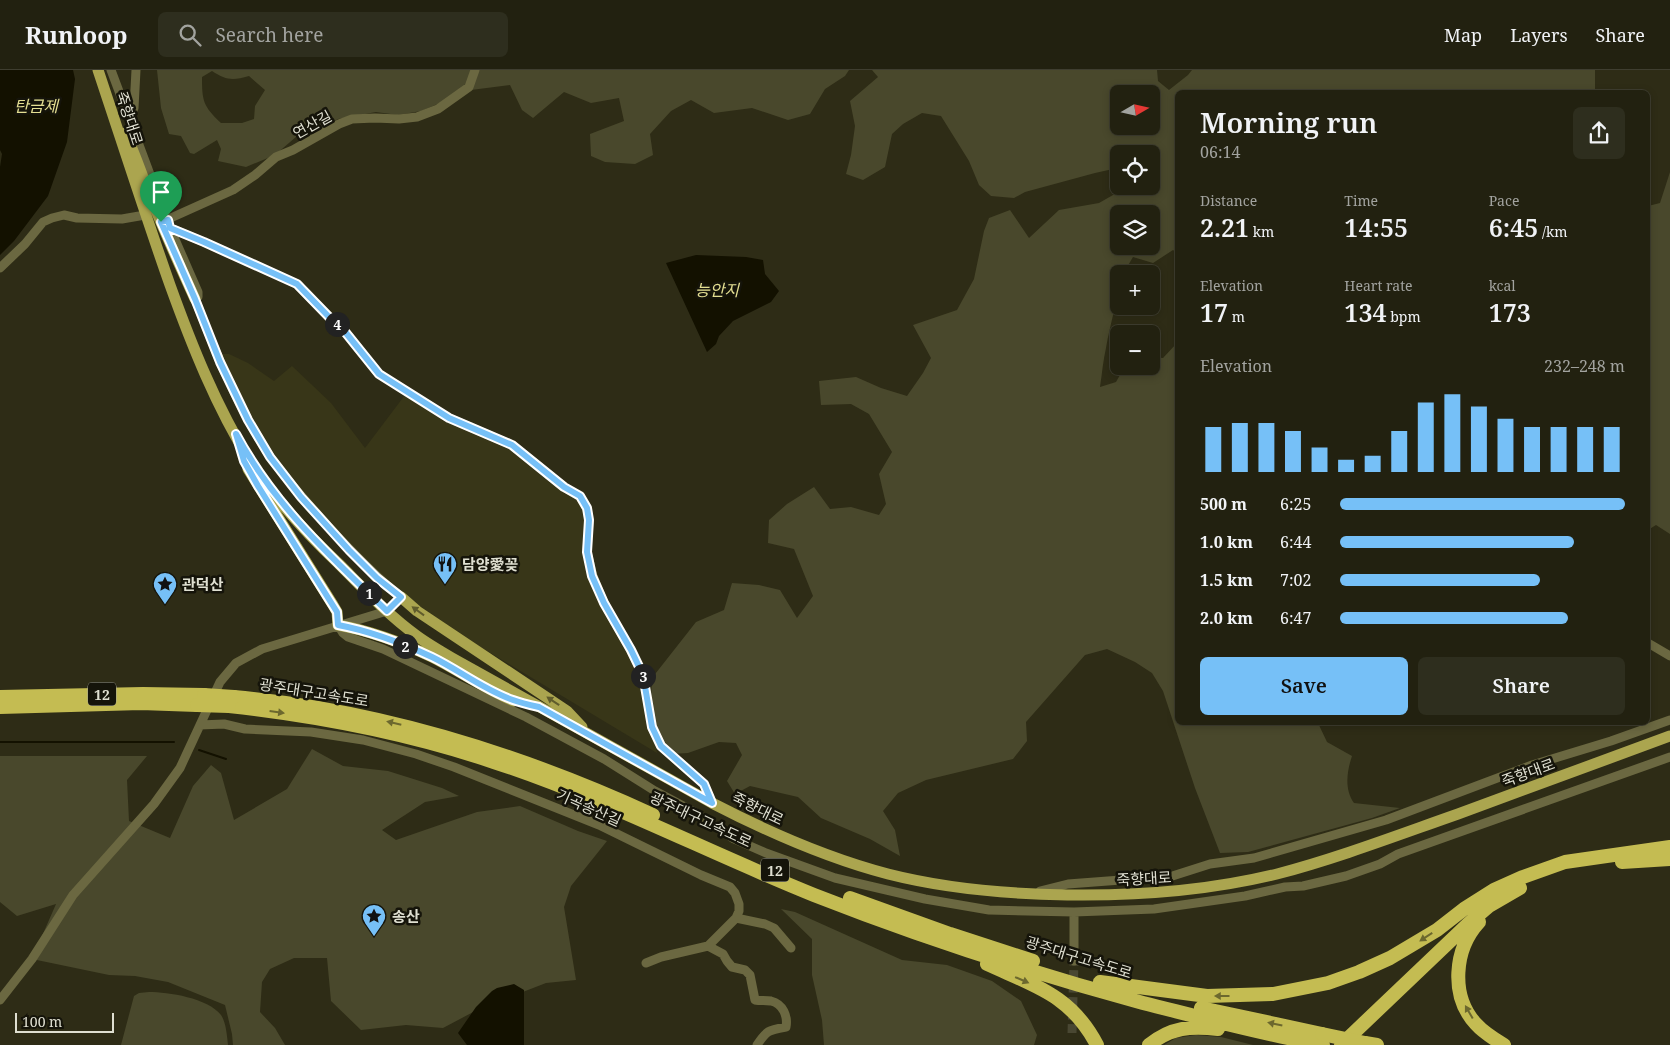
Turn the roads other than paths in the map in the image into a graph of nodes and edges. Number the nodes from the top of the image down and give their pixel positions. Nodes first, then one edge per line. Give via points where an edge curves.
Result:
1 (98, 70) edge
2 (112, 70) edge
3 (136, 70) edge
4 (475, 70) edge
5 (109, 103) junction
6 (129, 118) junction
7 (145, 215) junction
8 (166, 224) junction
9 (0, 268) edge
10 (195, 299) joint
11 (236, 434) junction
12 (401, 597) junction
13 (387, 611) junction
14 (338, 625) junction
15 (1650, 644) edge
16 (1670, 656) edge
17 (0, 697) edge
18 (200, 700) junction
19 (231, 702) junction
20 (0, 706) edge
21 (539, 707) junction
22 (1670, 720) edge
23 (200, 725) junction
24 (588, 734) junction
25 (1670, 736) edge
26 (1670, 756) edge
27 (712, 803) junction
28 (1670, 847) edge
29 (1670, 859) edge
30 (1513, 886) junction
31 (1028, 894) junction
32 (1074, 912) junction
33 (736, 918) junction
34 (946, 944) junction
35 (708, 946) junction
36 (790, 948) dead end
37 (1074, 961) tunnel mouth
38 (646, 963) dead end
39 (1100, 982) junction
40 (0, 1000) edge
41 (1268, 1034) junction
42 (1323, 1042) edge
43 (1371, 1044) edge
44 (757, 1045) edge
45 (1097, 1045) edge
46 (1149, 1045) edge
47 (1341, 1045) edge
48 (1504, 1045) edge

1 - 5 main road, 죽향대로
2 - 6 street
3 - 6 street via 134,108
4 - 8 street, 연산길 via 469,87 438,109 417,117 352,119 339,124 276,158 233,190
5 - 7 main road, 죽향대로
5 - 8 main road
6 - 8 street
7 - 9 street via 122,219 64,215 52,218 43,222
7 - 11 main road, 죽향대로 via 190,341
8 - 10 main road
8 - 27 street via 297,284 346,333 379,374 449,418 512,445 580,496 589,520 587,552 592,576 643,675 652,727 661,746 704,784
10 - 12 street via 220,362 270,457 349,550
11 - 13 main road, 죽향대로 via 277,498 317,544
11 - 14 main road via 244,461 337,612
12 - 13 street
24 -> 12 main road via 567,711
13 - 14 street
13 - 21 main road, 죽향대로 via 452,658
14 - 21 main road via 360,629 421,652 500,694
14 - 23 street via 262,649 236,663 220,682
14 - 32 street via 348,637 392,653 535,722 698,814 734,839 766,853 835,878 926,899 990,910
15 - 16 street
17 - 18 highway, 광주대구고속도로 / 12 via 143,694
18 - 19 highway, 광주대구고속도로 / 12, bridge
18 - 20 highway, 광주대구고속도로 / 12
19 -> 34 highway, 광주대구고속도로 / 12 via 338,722 495,762 620,811 815,895
39 -> 19 highway, 광주대구고속도로 / 12 via 950,934 800,880 625,802 500,753 392,722 271,700
21 - 24 main road, 죽향대로
22 - 31 street via 1611,742 1532,765 1386,820 1254,858 1210,864 1163,879 1068,884
23 - 33 street, 기곡송산길 via 224,724 245,729 363,740 454,767 599,825 725,884 735,893 739,904
23 - 40 street via 180,768 154,804 72,895 32,959
24 - 27 main road, 죽향대로
25 - 31 main road, 죽향대로 via 1377,843 1276,874 1193,890 1145,894
26 - 32 street via 1398,854 1346,876 1245,896 1154,909
27 - 31 main road, 죽향대로 via 808,848 886,874 980,890
28 - 30 highway via 1565,862 1523,877
29 - 30 highway via 1587,865
30 -> 39 highway via 1494,890 1390,958 1328,983 1273,994 1207,996
30 - 42 highway via 1464,919
30 - 47 highway via 1468,924
48 -> 30 highway via 1475,1024 1464,1006 1458,966 1464,944 1475,927
32 - 37 street
33 - 35 street
33 - 36 street via 774,928
34 - 41 highway, 광주대구고속도로 / 12 via 1096,990
34 -> 45 highway via 1062,1000 1089,1030
35 - 38 street
35 - 44 street via 723,954 732,967 745,970 750,975 755,1000 771,1001 784,1011 786,1027 770,1030
42 -> 39 highway, 광주대구고속도로 / 12
41 - 42 highway, 광주대구고속도로 / 12
41 - 46 highway via 1192,1027 1163,1034
42 - 43 highway, 광주대구고속도로 / 12, bridge

